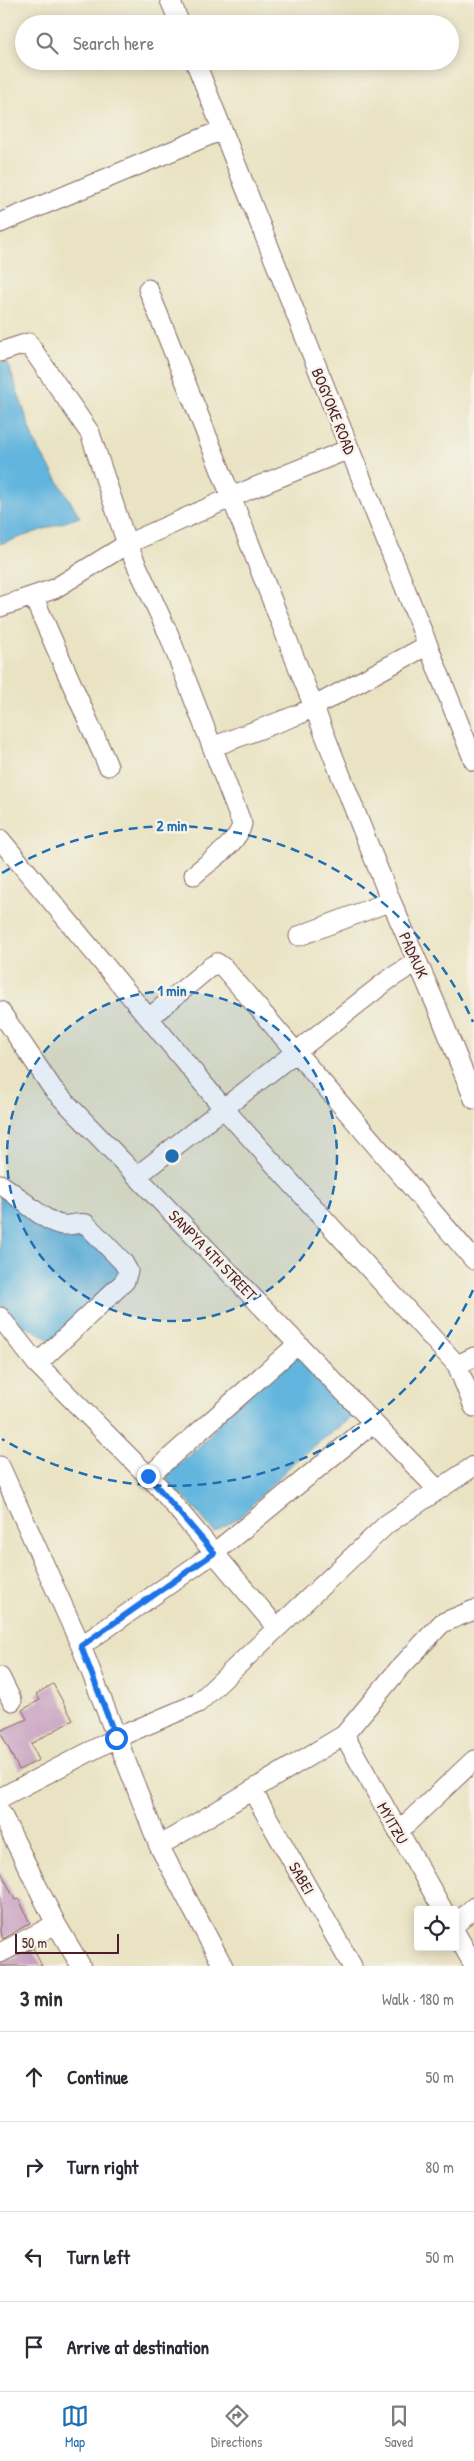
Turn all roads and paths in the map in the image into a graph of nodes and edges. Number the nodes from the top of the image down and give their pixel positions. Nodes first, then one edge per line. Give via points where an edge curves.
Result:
1 (170, 0) edge
2 (176, 15) edge
3 (199, 70) edge
4 (222, 130) junction
5 (0, 223) edge
6 (148, 289) dead end
7 (0, 352) edge
8 (350, 449) junction
9 (233, 496) junction
10 (127, 544) junction
11 (33, 596) junction
12 (0, 607) edge
13 (428, 645) junction
14 (313, 708) junction
15 (212, 747) junction
16 (474, 761) edge
17 (108, 766) dead end
18 (0, 839) edge
19 (194, 875) dead end
20 (391, 902) junction
21 (299, 936) dead end
22 (416, 962) junction
23 (0, 1011) edge
24 (149, 1018) junction
25 (296, 1051) junction
26 (474, 1099) edge
27 (223, 1107) junction
28 (137, 1176) junction
29 (0, 1184) edge
30 (474, 1260) edge
31 (0, 1317) edge
32 (298, 1344) junction
33 (466, 1361) edge
34 (37, 1364) junction
35 (474, 1407) edge
36 (373, 1423) junction
37 (0, 1466) edge
38 (474, 1466) edge
39 (148, 1476) junction
40 (438, 1490) junction
41 (214, 1553) junction
42 (474, 1610) edge
43 (278, 1628) junction
44 (81, 1646) junction
45 (0, 1678) edge
46 (12, 1701) dead end
47 (344, 1735) junction
48 (116, 1738) junction
49 (474, 1760) edge
50 (252, 1790) junction
51 (0, 1798) edge
52 (0, 1811) edge
53 (398, 1832) junction
54 (159, 1846) junction
55 (441, 1906) edge
56 (474, 1907) edge
57 (459, 1921) edge
58 (52, 1926) junction
59 (459, 1939) edge
60 (0, 1953) edge
61 (474, 1965) edge
62 (65, 1966) edge
63 (81, 1966) edge
64 (223, 1966) edge
65 (352, 1966) edge

1 - 2 street
3 - 4 street, BOGYOKE ROAD
4 - 5 street
4 - 8 street, BOGYOKE ROAD
6 - 9 street, PADAUK
7 - 10 street via 28,343 90,433
8 - 9 street
8 - 13 street, BOGYOKE ROAD
9 - 10 street
9 - 14 street, PADAUK
10 - 11 street via 54,589
10 - 15 street via 168,635
11 - 12 street
11 - 17 street
13 - 14 street
13 - 16 street, BOGYOKE ROAD
14 - 15 street
14 - 20 street, PADAUK
15 - 19 street via 242,824 234,839
18 - 24 street
20 - 21 street
20 - 22 street, PADAUK
22 - 25 street
22 - 26 street, PADAUK
23 - 28 street, SANPYA 4TH STREET via 52,1089
24 - 25 street via 217,963
24 - 27 street
25 - 27 street
25 - 30 street
27 - 28 street
27 - 33 street
28 - 32 street, SANPYA 4TH STREET
29 - 34 street via 46,1217 63,1225 86,1224 128,1271 125,1281
31 - 34 street
32 - 36 street, SANPYA 4TH STREET
32 - 39 street
33 - 35 street
34 - 39 street
36 - 40 street, SANPYA 4TH STREET
36 - 41 street
37 - 44 street
38 - 40 street
39 - 41 street
40 - 43 street via 386,1524
41 - 43 street
41 - 44 street
42 - 47 street via 442,1623
43 - 48 street via 198,1703
44 - 48 street
45 - 46 street
47 - 50 street
47 - 53 street, MYITZU
48 - 51 street
48 - 54 street
49 - 53 street
50 - 54 street
50 - 65 street, SABEI
52 - 58 street
53 - 55 street, MYITZU
54 - 64 street
56 - 57 street
58 - 60 street
58 - 62 street
58 - 63 street
59 - 61 street

